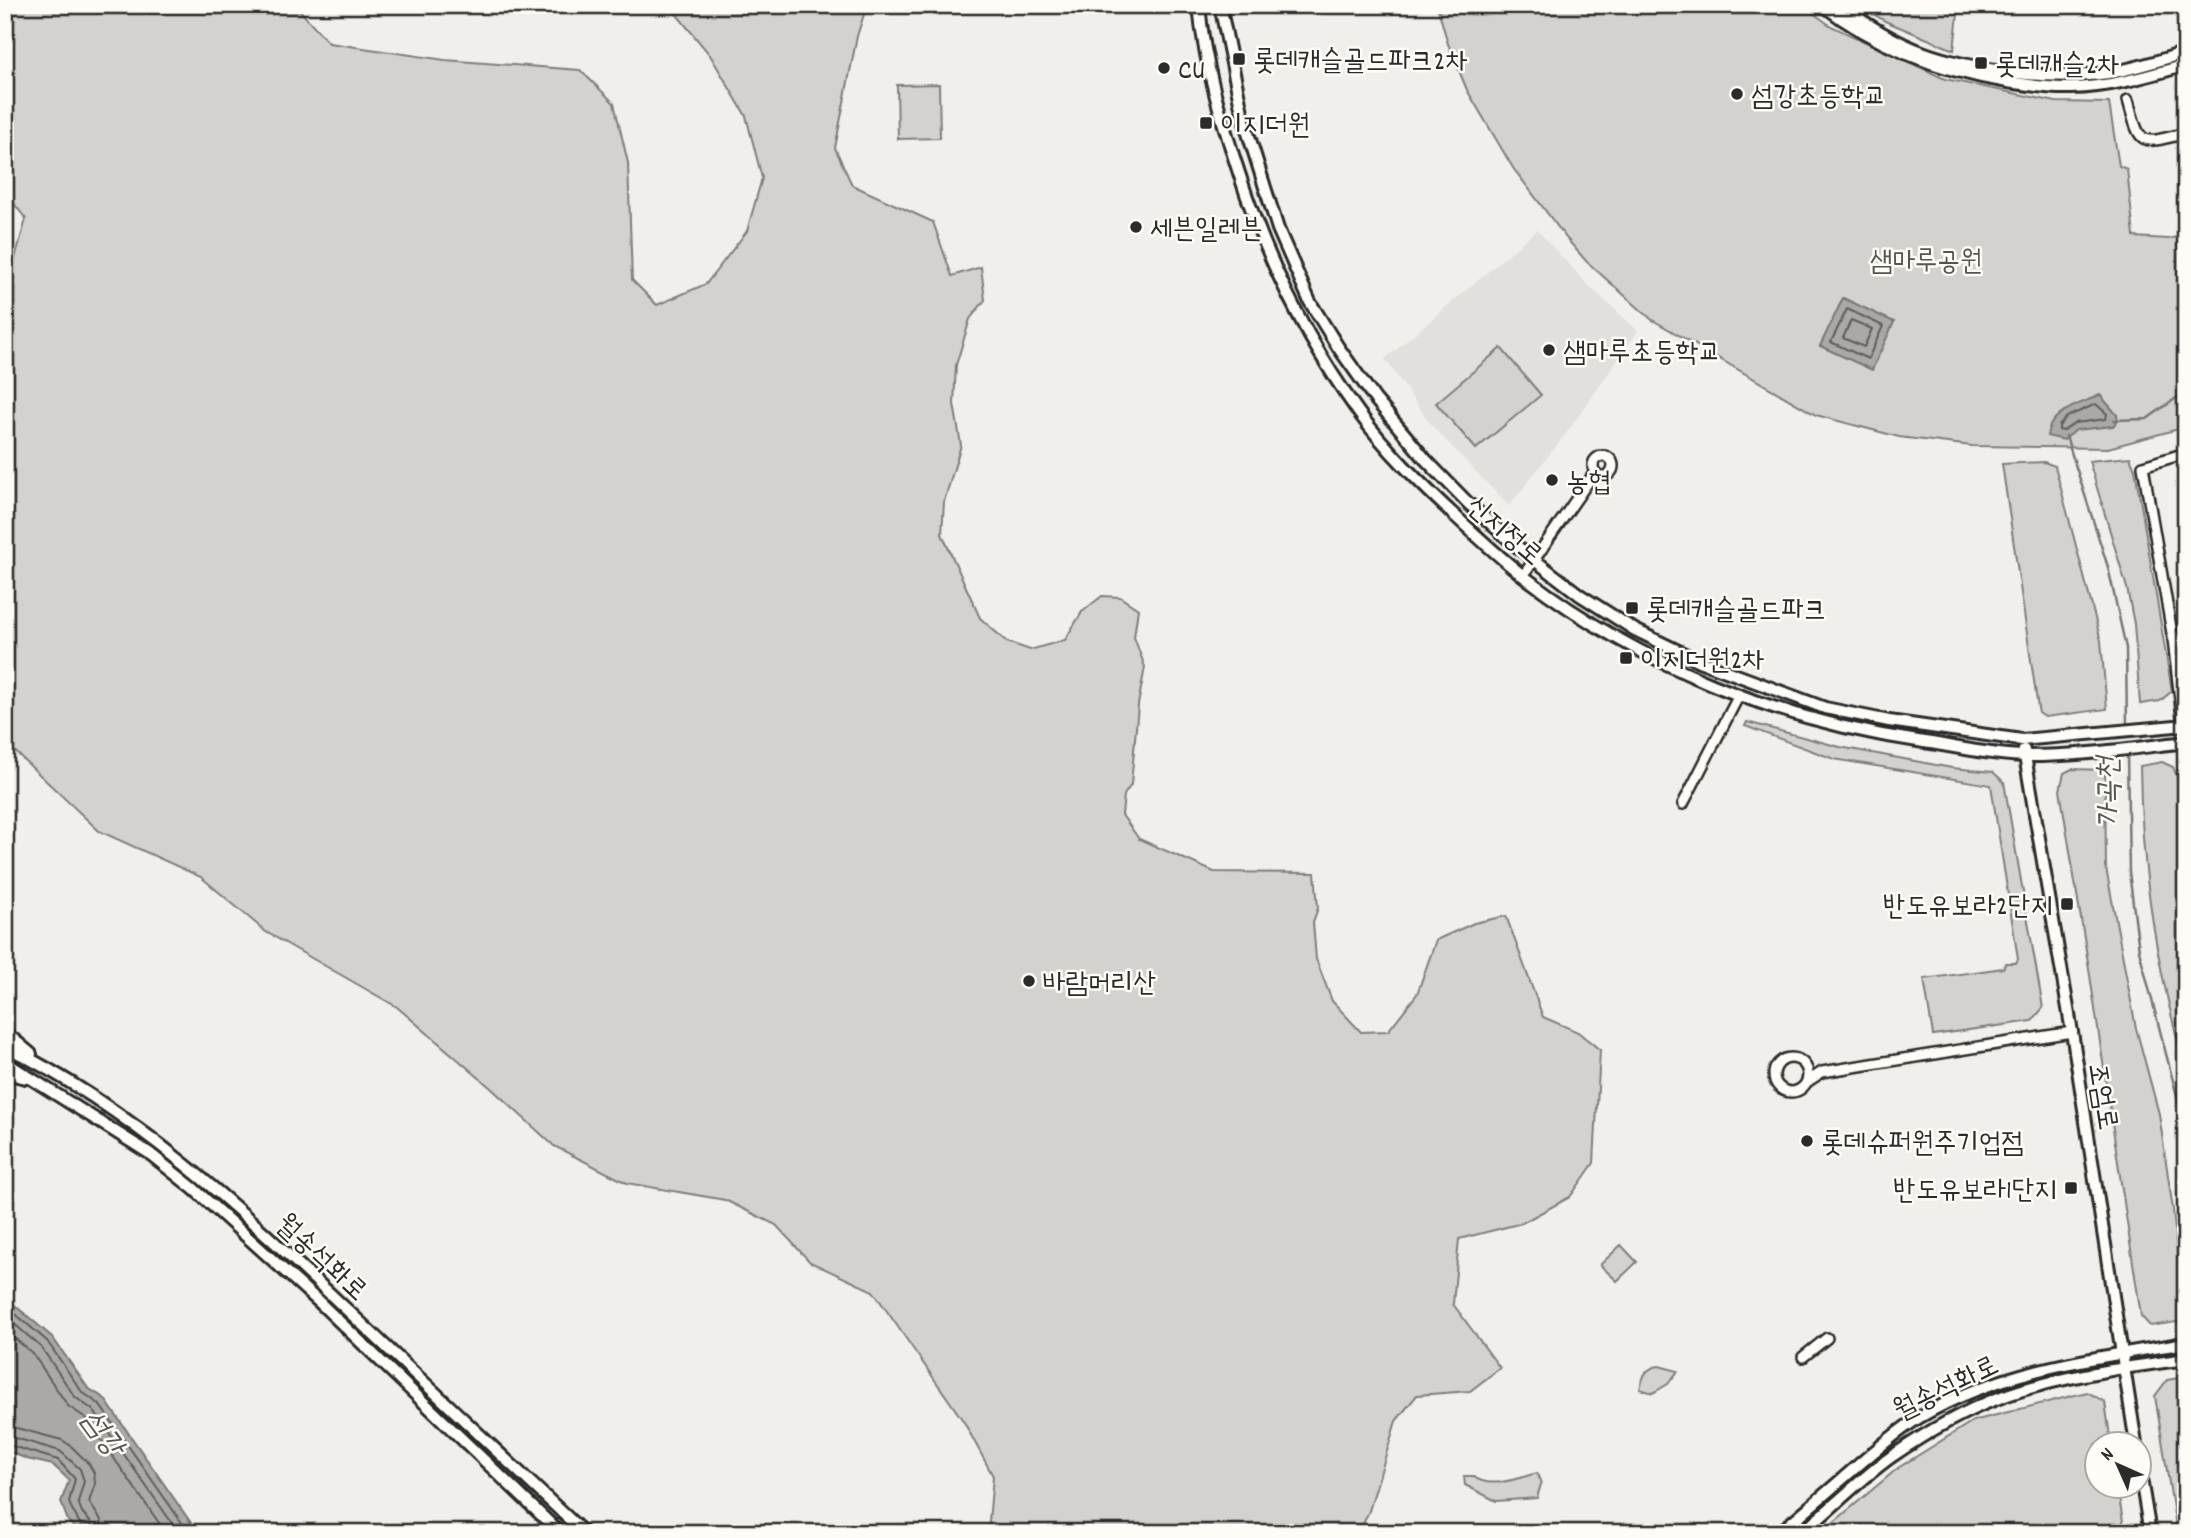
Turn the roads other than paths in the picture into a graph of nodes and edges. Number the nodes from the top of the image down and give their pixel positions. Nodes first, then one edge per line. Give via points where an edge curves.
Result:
1 (1199, 5) edge
2 (1220, 5) edge
3 (1823, 5) edge
4 (1840, 5) edge
5 (2186, 52) edge
6 (2186, 65) edge
7 (2123, 70) junction
8 (2125, 82) junction
9 (2128, 100) dead end
10 (2186, 133) edge
11 (2186, 453) edge
12 (1595, 472) dead end
13 (1535, 562) junction
14 (1523, 576) junction
15 (2186, 636) edge
16 (2173, 639) junction
17 (1746, 679) junction
18 (1739, 695) junction
19 (2184, 725) edge
20 (2022, 740) junction
21 (2183, 743) edge
22 (2024, 756) junction
23 (1684, 804) dead end
24 (5, 1032) edge
25 (2072, 1032) junction
26 (5, 1046) edge
27 (5, 1062) edge
28 (44, 1065) junction
29 (1805, 1065) junction
30 (1822, 1072) junction
31 (5, 1073) edge
32 (38, 1081) junction
33 (1807, 1082) junction
34 (1827, 1338) dead end
35 (2186, 1343) edge
36 (2122, 1352) junction
37 (1802, 1357) dead end
38 (2186, 1359) edge
39 (2124, 1368) junction
40 (2134, 1430) edge
41 (1879, 1447) junction
42 (1889, 1458) junction
43 (2145, 1500) edge
44 (560, 1533) edge
45 (584, 1533) edge
46 (1779, 1533) edge
47 (1802, 1533) edge
48 (2150, 1533) edge

1 - 14 street, 신지정로 via 1216,102 1249,205 1307,330 1335,378 1395,457
2 - 13 street, 신지정로 via 1242,117 1278,229 1310,302 1401,433 1469,504
3 - 8 street via 1892,49 1955,71 2055,88
4 - 7 street via 1886,37 1940,60 2043,76
5 - 7 street
6 - 8 street
7 - 8 street
9 - 10 street via 2142,139 2150,142
11 - 16 street via 2143,466
12 - 13 street
13 - 14 street
13 - 17 street, 신지정로 via 1636,630
14 - 18 street, 신지정로 via 1619,640
15 - 16 street
16 - 19 street
17 - 18 street
17 - 20 street, 신지정로 via 1825,708
18 - 22 street, 신지정로 via 1855,731
18 - 23 street
19 - 20 street, 신지정로
20 - 22 street, 조엄로
21 - 22 street, 신지정로
22 - 25 street, 조엄로
24 - 28 street
25 - 30 street
25 - 36 street, 조엄로
26 - 28 street, 월송석화로
27 - 32 street, 월송석화로
28 - 45 street, 월송석화로 via 144,1131 248,1217
29 - 30 street
29 - 33 street
29 - 33 street via 1796,1058 1784,1059 1774,1079 1790,1092
30 - 33 street
31 - 32 street
32 - 44 street, 월송석화로 via 149,1153 194,1189
34 - 37 street
35 - 36 street, 월송석화로
36 - 39 street, 조엄로
36 - 41 street, 월송석화로 via 2042,1367 1991,1384 1919,1418
38 - 39 street, 월송석화로
39 - 40 street, 조엄로
39 - 42 street, 월송석화로 via 1998,1398
41 - 42 street
41 - 46 street, 월송석화로
42 - 47 street, 월송석화로
43 - 48 street

